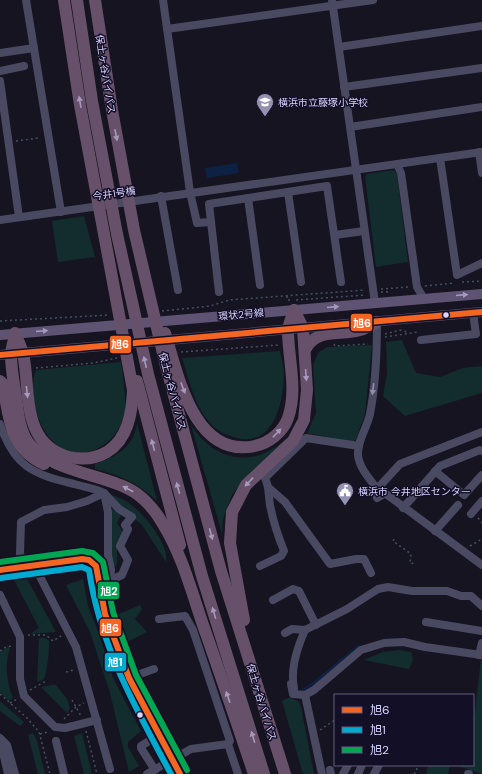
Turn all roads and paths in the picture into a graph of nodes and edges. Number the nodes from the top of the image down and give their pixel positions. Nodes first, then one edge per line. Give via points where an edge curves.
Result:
1 (26, 0) edge
2 (64, 0) edge
3 (77, 0) edge
4 (95, 0) edge
5 (163, 0) edge
6 (373, 0) edge
7 (332, 3) edge
8 (482, 26) edge
9 (167, 29) junction
10 (339, 47) junction
11 (34, 48) junction
12 (0, 53) edge
13 (24, 66) dead end
14 (482, 68) edge
15 (0, 71) edge
16 (0, 81) edge
17 (344, 86) junction
18 (482, 107) edge
19 (350, 127) junction
20 (38, 138) dead end
21 (8, 142) junction
22 (481, 152) edge
23 (440, 158) junction
24 (397, 164) junction
25 (356, 169) junction
26 (482, 173) edge
27 (190, 192) junction
28 (288, 192) junction
29 (157, 197) junction
30 (248, 198) junction
31 (61, 212) junction
32 (19, 217) junction
33 (0, 220) edge
34 (211, 222) junction
35 (134, 230) junction
36 (364, 231) junction
37 (335, 235) junction
38 (104, 236) junction
39 (482, 263) edge
40 (482, 281) edge
41 (301, 282) dead end
42 (341, 282) dead end
43 (260, 285) dead end
44 (417, 287) junction
45 (403, 288) junction
46 (178, 290) dead end
47 (373, 290) junction
48 (401, 291) dead end
49 (219, 292) dead end
50 (482, 294) edge
51 (287, 296) junction
52 (424, 299) junction
53 (374, 303) junction
54 (292, 305) junction
55 (478, 312) edge
56 (180, 314) junction
57 (106, 315) dead end
58 (0, 321) edge
59 (377, 322) junction
60 (303, 328) junction
61 (288, 329) junction
62 (15, 333) junction
63 (0, 335) edge
64 (401, 335) dead end
65 (380, 337) dead end
66 (421, 340) dead end
67 (225, 350) dead end
68 (305, 350) junction
69 (189, 352) dead end
70 (11, 354) edge
71 (114, 358) dead end
72 (36, 368) dead end
73 (0, 381) edge
74 (0, 424) edge
75 (482, 432) edge
76 (359, 446) junction
77 (482, 451) edge
78 (76, 471) junction
79 (435, 472) junction
80 (482, 475) edge
81 (269, 488) junction
82 (381, 490) junction
83 (104, 493) junction
84 (377, 498) dead end
85 (482, 501) edge
86 (458, 505) dead end
87 (403, 508) junction
88 (471, 514) dead end
89 (435, 531) junction
90 (394, 539) dead end
91 (482, 539) edge
92 (468, 546) dead end
93 (416, 564) dead end
94 (482, 565) edge
95 (31, 566) junction
96 (260, 566) dead end
97 (0, 570) edge
98 (371, 573) dead end
99 (109, 581) junction
100 (0, 595) edge
101 (273, 600) dead end
102 (482, 606) edge
103 (105, 614) junction
104 (201, 617) junction
105 (159, 619) dead end
106 (426, 622) dead end
107 (316, 625) junction
108 (305, 630) junction
109 (482, 631) edge
110 (286, 633) dead end
111 (20, 637) junction
112 (53, 641) dead end
113 (482, 643) edge
114 (20, 647) junction
115 (0, 651) edge
116 (481, 655) edge
117 (154, 670) dead end
118 (129, 678) junction
119 (46, 681) dead end
120 (33, 688) dead end
121 (0, 694) edge
122 (305, 695) junction
123 (72, 700) dead end
124 (91, 700) junction
125 (76, 707) junction
126 (97, 720) junction
127 (334, 721) edge
128 (84, 724) junction
129 (55, 727) junction
130 (321, 730) dead end
131 (272, 733) junction
132 (159, 735) junction
133 (0, 738) edge
134 (56, 741) dead end
135 (228, 744) junction
136 (172, 760) junction
137 (110, 769) dead end
138 (151, 772) edge
139 (8, 774) edge
140 (15, 774) edge
141 (50, 774) edge
142 (64, 774) edge
143 (97, 774) edge
144 (180, 774) edge
145 (238, 774) edge
146 (254, 774) edge
147 (264, 774) edge
148 (285, 774) edge
149 (322, 774) edge

1 - 11 street
38 -> 2 highway
147 -> 3 highway, 保土ヶ谷バイパス via 202,576 148,374 101,152
4 -> 35 highway, 保土ヶ谷バイパス
5 - 9 street
6 - 7 street
7 - 9 street
7 - 10 street
8 - 10 street
9 - 27 street
10 - 17 street
11 - 12 street
11 - 31 street
13 - 15 street
14 - 17 street
16 - 21 street
17 - 19 street
18 - 19 street
19 - 25 street
20 - 21 path
21 - 32 street
22 - 23 street, 今井1号橋
22 - 26 street
23 - 24 street, 今井1号橋
23 - 39 street via 457,275
24 - 25 street, 今井1号橋
24 - 44 street via 401,173
25 - 27 street, 今井1号橋
25 - 36 street
27 - 29 street, 今井1号橋
27 - 34 street via 197,223
28 - 30 street
28 - 37 street via 327,186
28 - 41 street
29 - 31 street, 今井1号橋
29 - 46 street
30 - 34 street via 209,204
30 - 43 street
31 - 32 street, 今井1号橋
32 - 33 street, 今井1号橋
34 - 49 street
35 -> 61 highway via 182,384 194,414 202,428 212,437 230,446 248,448 272,439 281,430 288,419 291,402
35 -> 131 highway, 保土ヶ谷バイパス via 189,454
36 - 37 street
36 - 47 street
37 - 42 street
70 -> 38 highway via 35,429 47,446 61,455 82,459 93,458 116,445 124,435 132,408 133,390
104 -> 38 highway via 136,380
40 - 44 path
44 - 45 path
44 - 52 street
45 - 47 path
45 - 48 path via 404,291
47 - 51 path
47 - 53 street
52 -> 50 main road, 環状2号線
51 - 54 path
51 - 56 path via 229,300
52 - 53 main road, 環状2号線
54 -> 53 main road, 環状2号線
54 - 56 main road, 環状2号線
54 - 60 highway
54 - 61 highway
55 - 59 main road, 環状2号線
55 - 66 street via 476,334
62 -> 56 main road, 環状2号線 via 68,329
57 - 58 path
59 - 60 main road, 環状2号線
59 - 68 highway via 360,330 318,335
59 -> 76 street via 372,402
60 - 61 main road, 環状2号線
60 - 68 highway
61 - 70 main road, 環状2号線
62 - 63 main road, 環状2号線
62 - 70 highway
64 - 65 path
67 - 69 path
68 -> 131 highway via 307,409 302,426 293,441 246,485 232,512 230,527 233,568
70 - 78 highway via 18,417 27,441 42,454
71 - 72 path via 93,363
73 - 78 highway via 3,384 9,422 25,453 47,465
74 - 83 street via 16,457 32,470 53,479
75 - 82 street via 400,464
76 - 81 street via 306,438 265,478
76 - 82 street via 358,456 366,476
77 - 79 street via 440,466
104 -> 78 highway via 176,550 152,508 128,488
79 - 80 street via 464,495
79 - 87 street
81 - 96 street via 274,528 284,551 281,556
81 - 98 street via 290,508 330,564 364,559
82 - 84 street
82 - 87 street
83 - 95 street via 87,502 44,510 21,522 20,554
83 - 99 street via 108,512
83 - 99 street via 119,509 132,517 124,525 128,529 120,546 128,560 122,575
85 - 88 street
86 - 89 street
87 - 89 street
89 - 94 street
90 - 93 path via 393,541 411,554 410,563
91 - 92 path
95 - 97 street
95 - 103 street via 89,560 98,571
95 - 124 street via 71,636
99 - 103 street
100 - 111 street
101 - 107 street via 293,590 299,591
102 - 107 street via 471,596 461,596 448,591 377,588 347,609
103 - 118 street
146 -> 104 highway
105 - 135 street via 185,616 193,630 230,741
106 - 109 street
107 - 108 street
108 - 110 street via 292,629
108 - 122 street via 295,658 292,680 295,692
111 - 112 path via 46,635
111 - 114 street
113 - 116 street
114 - 115 path via 9,646
114 - 129 street via 20,679 24,695
116 - 122 street via 404,642 384,643 361,650
117 - 118 street
118 - 132 street
119 - 120 path
121 - 141 path via 39,732
122 - 149 street
123 - 125 path
124 - 125 path
124 - 126 street
125 - 128 path
125 - 129 path
126 - 128 street
126 - 137 street
127 - 130 path
128 - 129 street via 65,728
128 - 143 path
131 - 148 highway, 保土ヶ谷バイパス
132 - 136 street
132 - 138 street via 141,748
133 - 139 street
133 - 140 street via 7,745
134 - 142 street
135 - 136 street via 191,749
135 - 145 street
136 - 138 street
136 - 144 street

